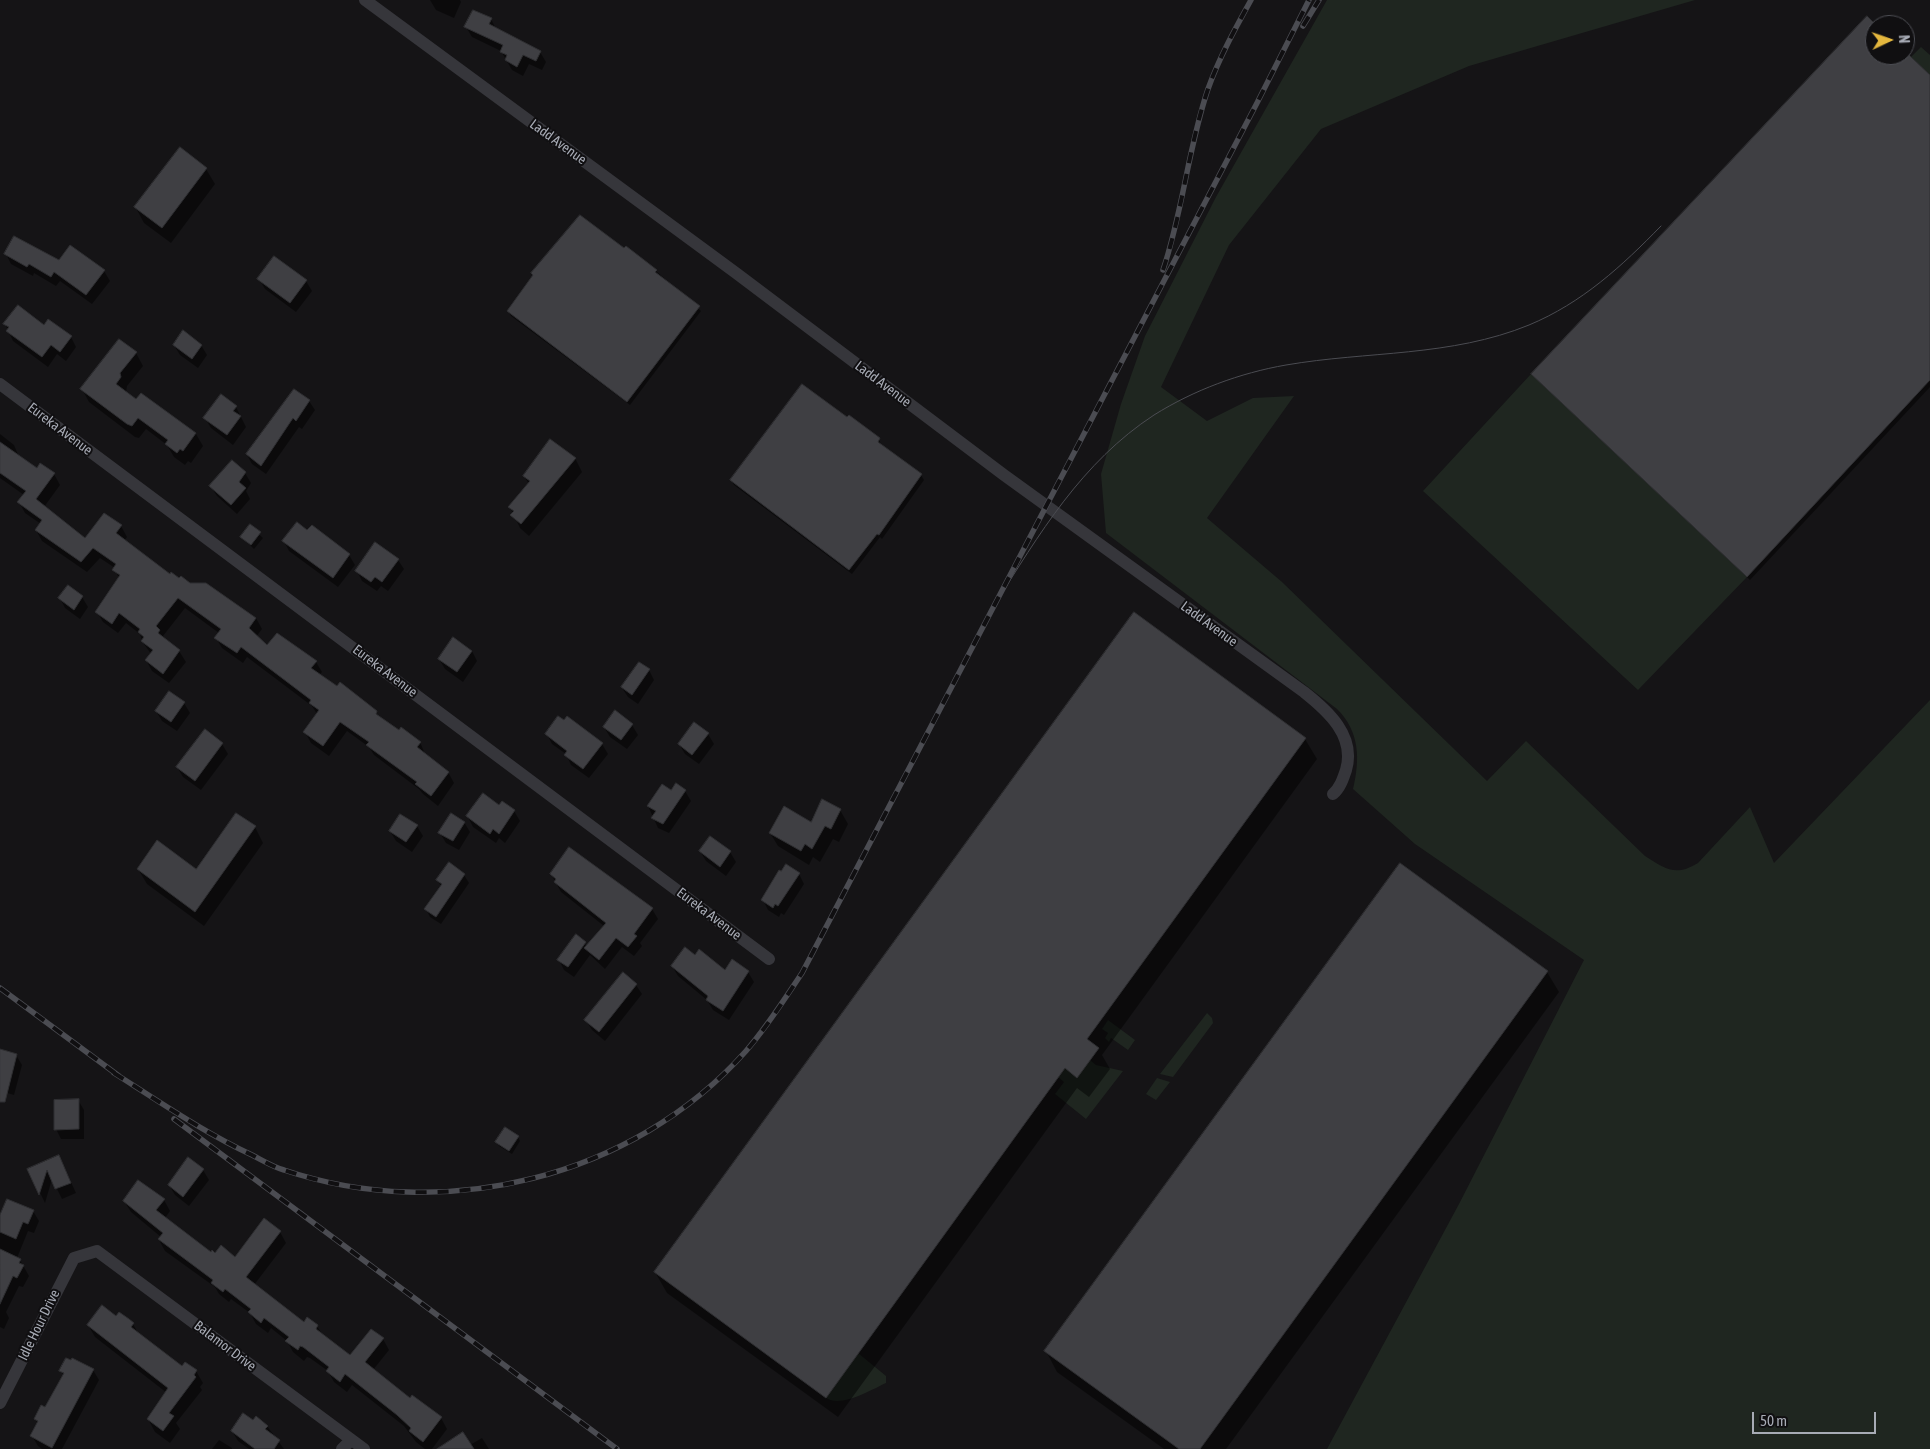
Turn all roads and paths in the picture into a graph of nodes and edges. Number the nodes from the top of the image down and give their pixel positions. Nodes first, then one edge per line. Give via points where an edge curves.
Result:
1 (365, 0) edge
2 (0, 384) edge
3 (1333, 794) dead end
4 (769, 959) dead end
5 (84, 1253) joint
6 (0, 1404) edge
7 (347, 1444) edge
8 (364, 1449) edge

1 - 3 street, Ladd Avenue via 1004,475 1304,692 1327,711 1345,740 1347,766 1343,780
2 - 4 street, Eureka Avenue
5 - 6 street, Idle Hour Drive via 74,1258 64,1273
5 - 7 street, Balamor Drive via 97,1251 108,1257
7 - 8 street, Balamor Drive

